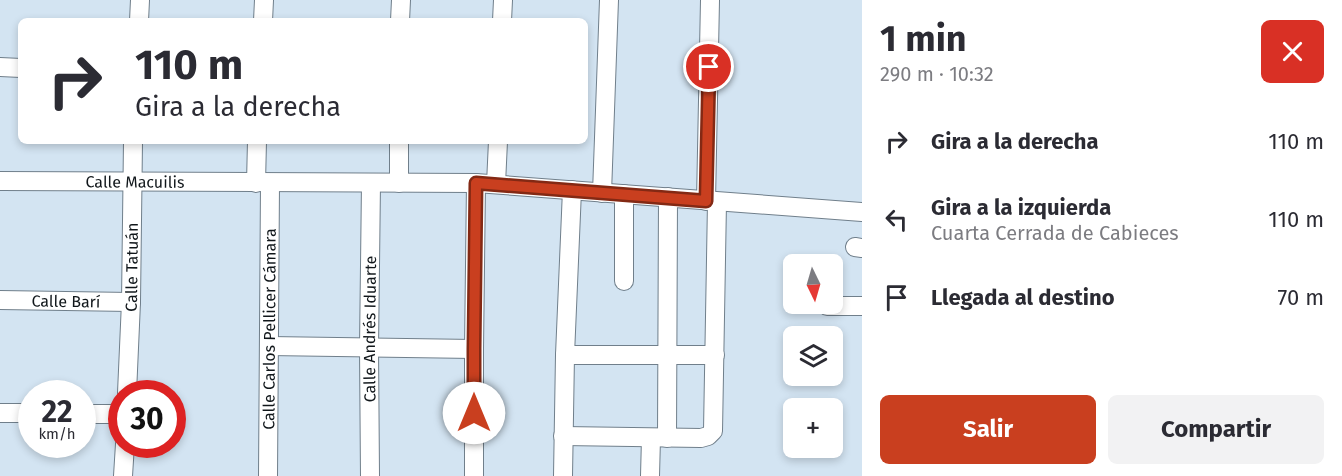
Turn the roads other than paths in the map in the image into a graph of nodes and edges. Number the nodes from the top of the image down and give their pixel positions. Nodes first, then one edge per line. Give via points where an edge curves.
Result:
1 (140, 0) edge
2 (264, 0) edge
3 (401, 0) edge
4 (503, 0) edge
5 (609, 0) edge
6 (710, 0) edge
7 (139, 18) edge
8 (263, 18) edge
9 (400, 18) edge
10 (502, 18) edge
11 (0, 67) edge
12 (18, 68) edge
13 (134, 144) edge
14 (257, 144) edge
15 (399, 144) edge
16 (498, 144) edge
17 (0, 181) edge
18 (132, 183) junction
19 (263, 183) junction
20 (371, 183) junction
21 (399, 183) junction
22 (476, 183) junction
23 (496, 184) junction
24 (572, 190) junction
25 (602, 193) junction
26 (624, 194) junction
27 (668, 197) junction
28 (712, 201) junction
29 (862, 212) edge
30 (624, 281) dead end
31 (0, 300) edge
32 (130, 302) junction
33 (843, 306) edge
34 (862, 306) edge
35 (269, 346) junction
36 (369, 348) junction
37 (474, 349) junction
38 (565, 354) junction
39 (668, 355) junction
40 (715, 355) junction
41 (127, 380) edge
42 (0, 413) edge
43 (18, 413) edge
44 (563, 436) junction
45 (659, 438) junction
46 (124, 458) edge
47 (123, 476) edge
48 (268, 476) edge
49 (370, 476) edge
50 (474, 476) edge
51 (563, 476) edge
52 (650, 476) edge

1 - 7 street
2 - 8 street
3 - 9 street
4 - 10 street
5 - 25 street
6 - 28 street
11 - 12 street
13 - 18 street, Calle Tatuán
14 - 19 street, Calle Carlos Pellicer Cámara
15 - 21 street
16 - 23 street
17 - 18 street, Calle Macuilis
18 - 19 street, Calle Macuilis
18 - 32 street, Calle Tatuán
19 - 20 street, Calle Macuilis
19 - 35 street, Calle Carlos Pellicer Cámara
20 - 21 street, Calle Macuilis
20 - 36 street, Calle Andrés Iduarte
21 - 22 street, Calle Macuilis
22 - 23 street, Calle Macuilis
22 - 37 street
23 - 24 street, Calle Macuilis
24 - 25 street, Calle Macuilis
24 - 38 street
25 - 26 street, Calle Macuilis
26 - 27 street, Calle Macuilis
26 - 30 street
27 - 28 street, Calle Macuilis
27 - 39 street
28 - 29 street, Calle Macuilis
28 - 40 street
31 - 32 street, Calle Barí
32 - 41 street, Calle Tatuán
33 - 34 street
35 - 36 street
35 - 48 street, Calle Carlos Pellicer Cámara
36 - 37 street
36 - 49 street, Calle Andrés Iduarte
37 - 50 street
38 - 39 street
38 - 44 street
39 - 40 street
39 - 45 street
40 - 45 street via 713,431 701,438
42 - 43 street
44 - 45 street
44 - 51 street
45 - 52 street
46 - 47 street

